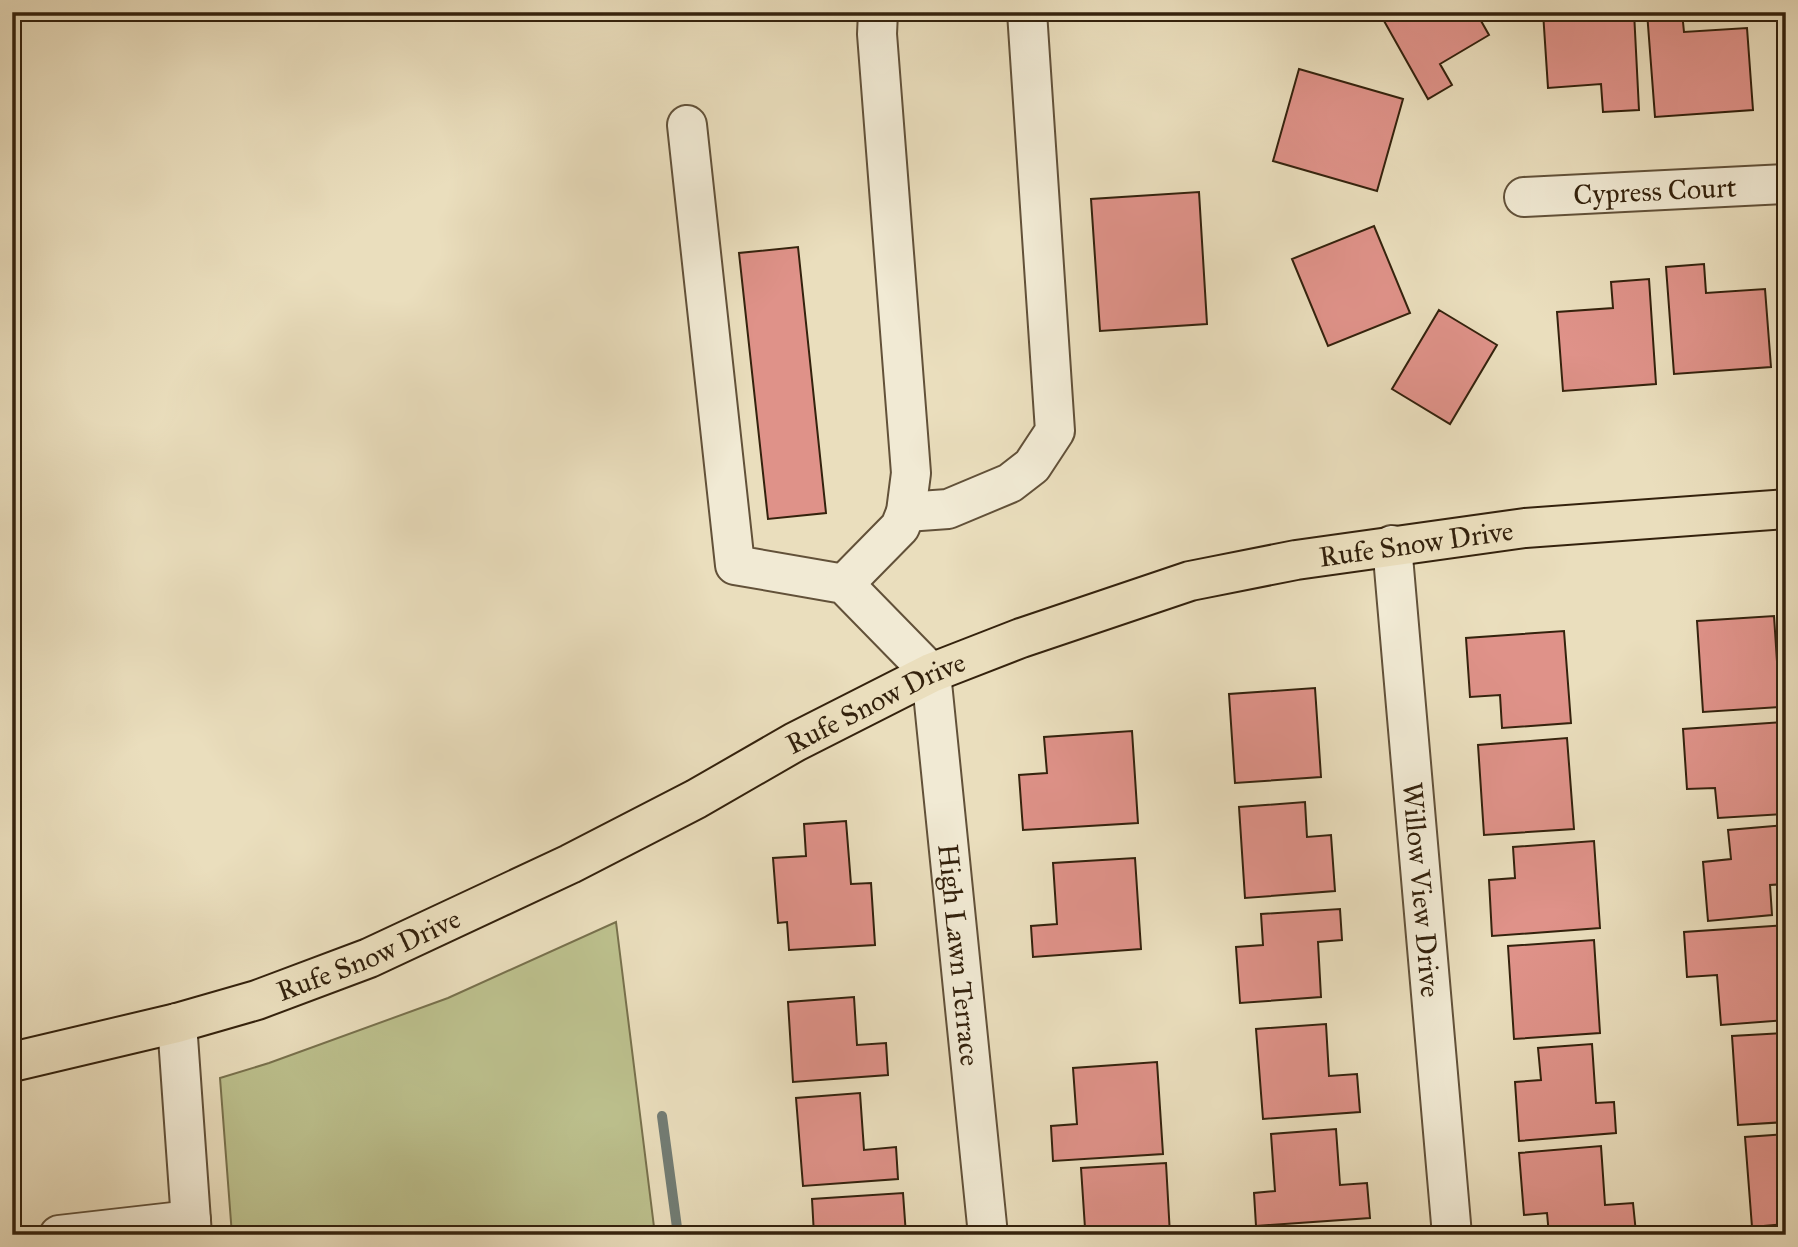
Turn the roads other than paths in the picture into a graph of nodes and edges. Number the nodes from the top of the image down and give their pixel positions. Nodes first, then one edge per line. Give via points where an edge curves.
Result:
1 (878, 12) edge
2 (1027, 12) edge
3 (687, 125) dead end
4 (1786, 184) edge
5 (1524, 197) dead end
6 (1786, 509) edge
7 (906, 512) junction
8 (1392, 545) junction
9 (844, 584) junction
10 (931, 673) junction
11 (177, 1023) junction
12 (12, 1062) edge
13 (192, 1228) edge
14 (59, 1235) edge
15 (988, 1235) edge
16 (1452, 1235) edge

1 - 7 street via 911,473
2 - 7 street via 1055,431 1032,466 1010,483 948,509
3 - 9 street via 735,565
4 - 5 street, Cypress Court
6 - 8 main road, Rufe Snow Drive via 1525,528
7 - 9 street via 900,527
8 - 10 main road, Rufe Snow Drive via 1190,581
8 - 16 street, Willow View Drive
9 - 10 street
10 - 11 main road, Rufe Snow Drive via 465,915 357,963
10 - 15 street, High Lawn Terrace
11 - 12 main road, Rufe Snow Drive
11 - 13 street
13 - 14 street

